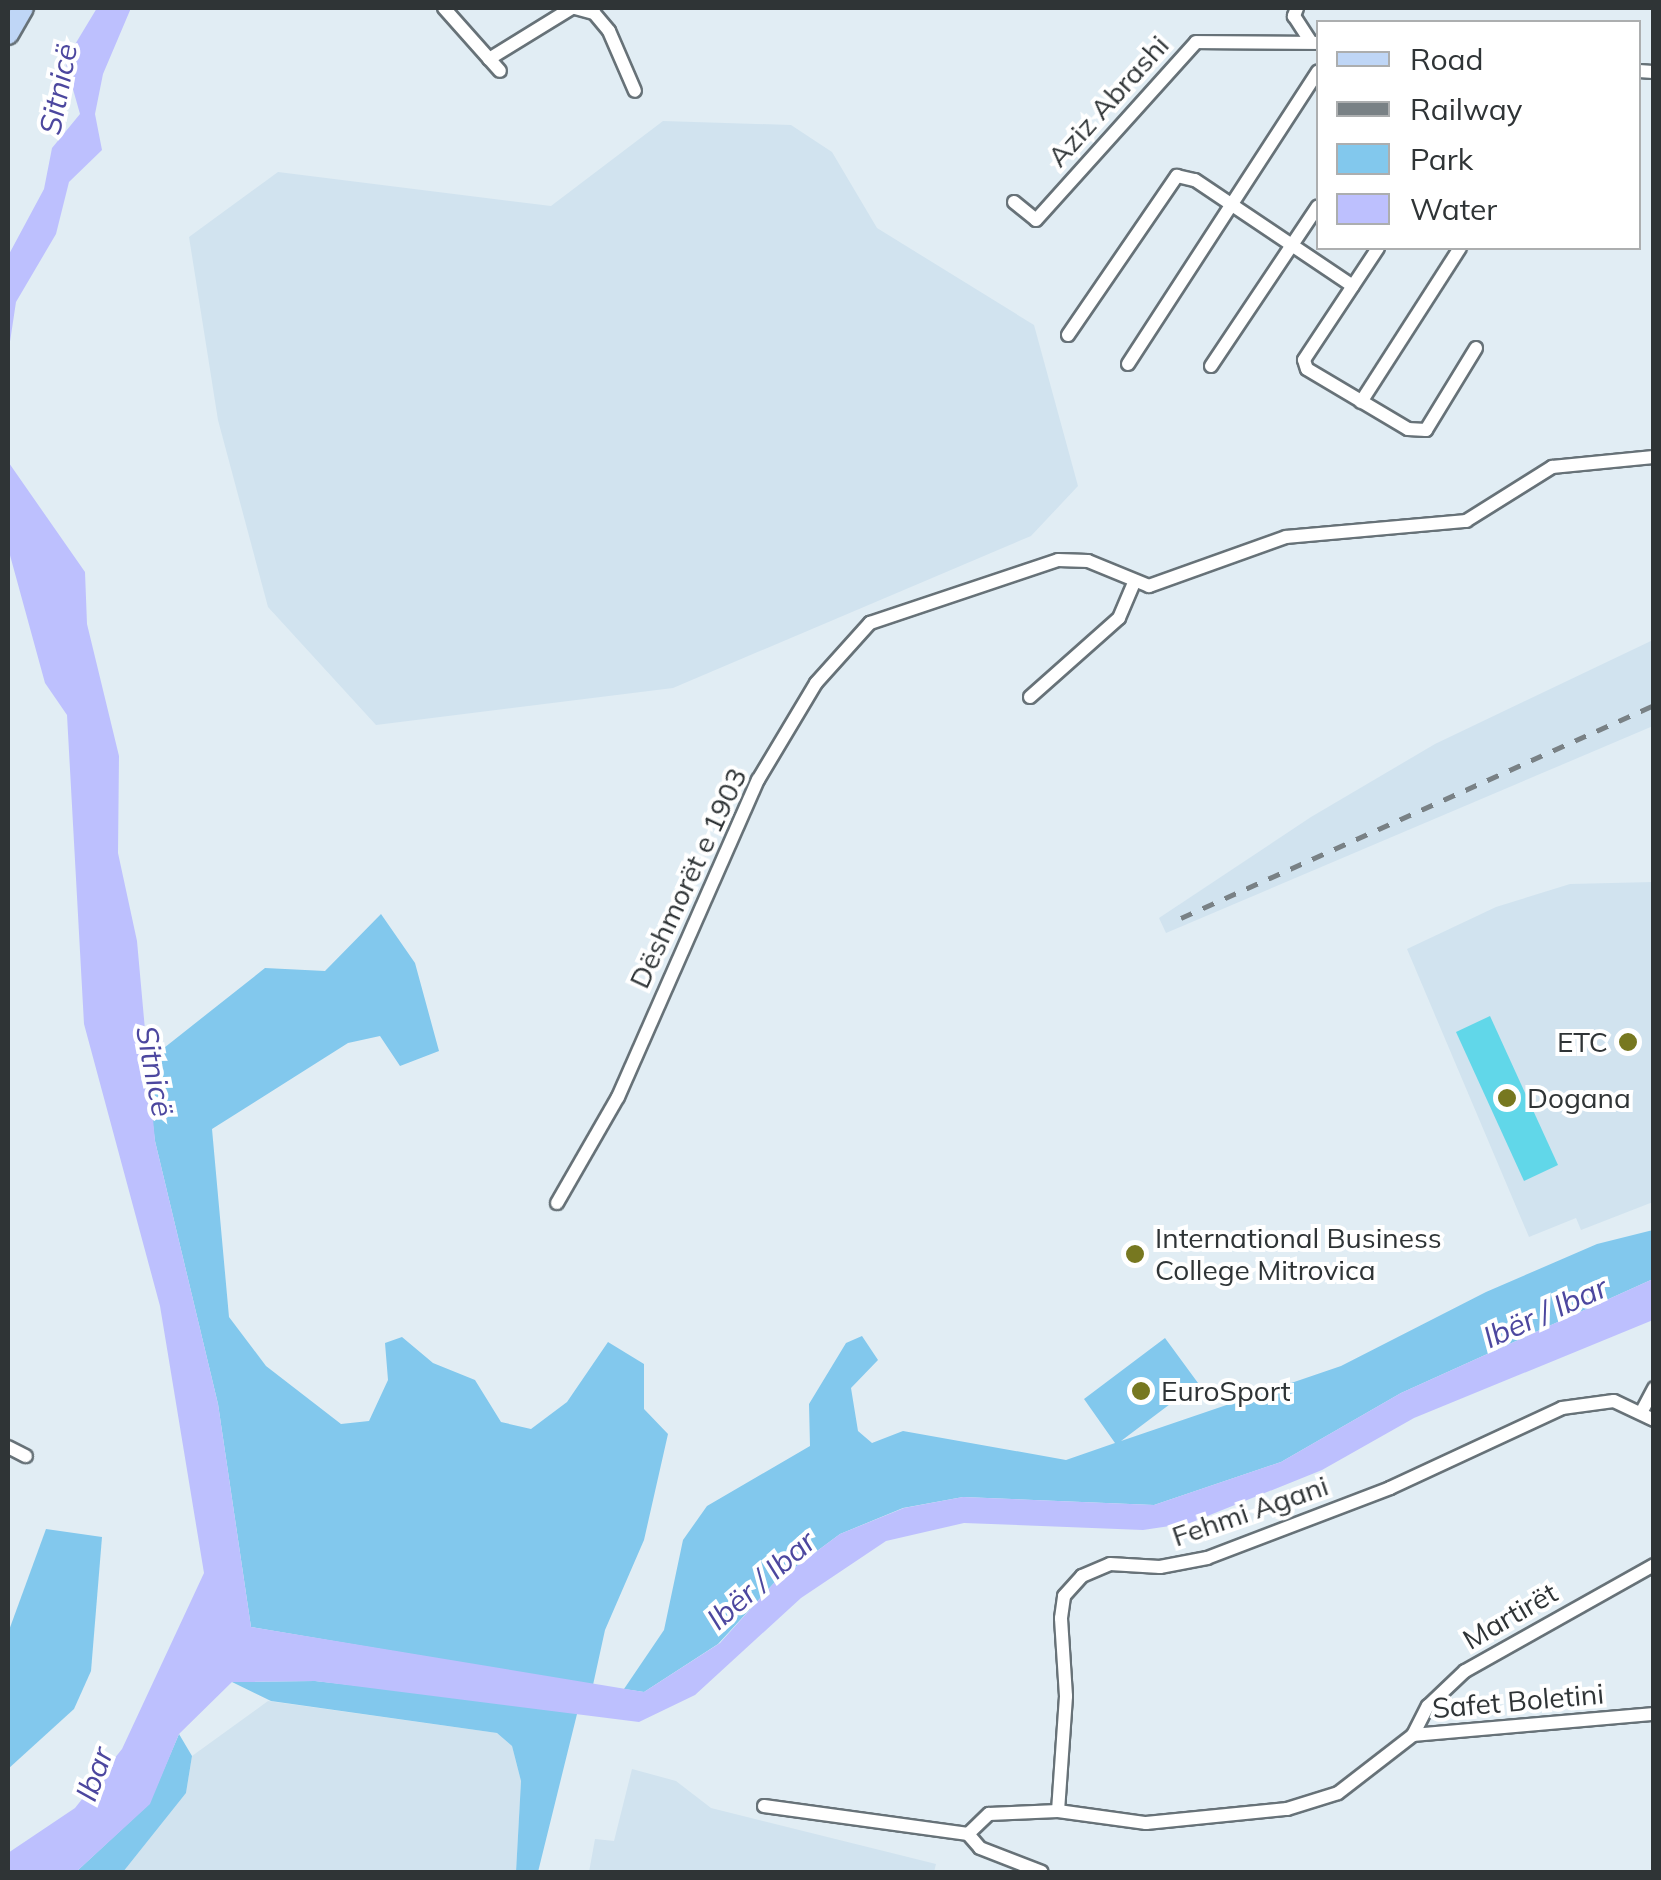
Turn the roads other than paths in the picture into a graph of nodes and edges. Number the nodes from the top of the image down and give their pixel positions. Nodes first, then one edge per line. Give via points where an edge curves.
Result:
1 (23, 8) edge
2 (444, 8) edge
3 (573, 8) edge
4 (1297, 8) edge
5 (8, 34) edge
6 (1315, 43) edge
7 (489, 59) junction
8 (500, 71) dead end
9 (1316, 73) edge
10 (635, 91) dead end
11 (1014, 202) dead end
12 (1232, 204) junction
13 (1316, 209) edge
14 (1293, 245) junction
15 (1377, 250) edge
16 (1459, 250) edge
17 (1353, 286) junction
18 (1068, 335) dead end
19 (1476, 348) dead end
20 (1128, 364) dead end
21 (1211, 366) dead end
22 (1361, 402) junction
23 (1654, 457) edge
24 (1134, 582) junction
25 (1030, 697) dead end
26 (556, 1203) dead end
27 (1654, 1388) edge
28 (1648, 1416) edge
29 (8, 1447) edge
30 (26, 1456) dead end
31 (1654, 1565) edge
32 (1654, 1714) edge
33 (1413, 1735) junction
34 (764, 1806) dead end
35 (1058, 1811) junction
36 (968, 1834) junction
37 (1042, 1872) edge

1 - 5 main road
2 - 7 street
3 - 7 street
3 - 10 street via 594,13 609,31
4 - 6 street via 1294,16
6 - 11 street, Aziz Abrashi via 1196,42 1036,220
7 - 8 street
9 - 12 street
12 - 14 street
12 - 18 street via 1195,180 1173,179
12 - 20 street
13 - 14 street
14 - 17 street
14 - 21 street
15 - 17 street
16 - 22 street
17 - 22 street via 1304,360
19 - 22 street via 1426,430
23 - 24 street via 1552,467 1466,521 1298,535 1158,585
24 - 25 street via 1119,618
24 - 26 street, Dëshmorët e 1903 via 1088,561 1058,560 897,610 853,638 816,682 758,780 618,1097
27 - 28 street
28 - 35 street, Fehmi Agani via 1614,1401 1562,1408 1390,1488 1206,1558 1160,1567 1110,1564 1082,1576 1064,1596 1061,1618 1066,1696
29 - 30 street
31 - 33 street, Martirët via 1465,1671 1428,1706
32 - 33 street, Safet Boletini
33 - 35 street, Safet Boletini via 1338,1792 1304,1806 1146,1822
34 - 36 street
35 - 36 street, Safet Boletini via 989,1814
36 - 37 street via 980,1848

